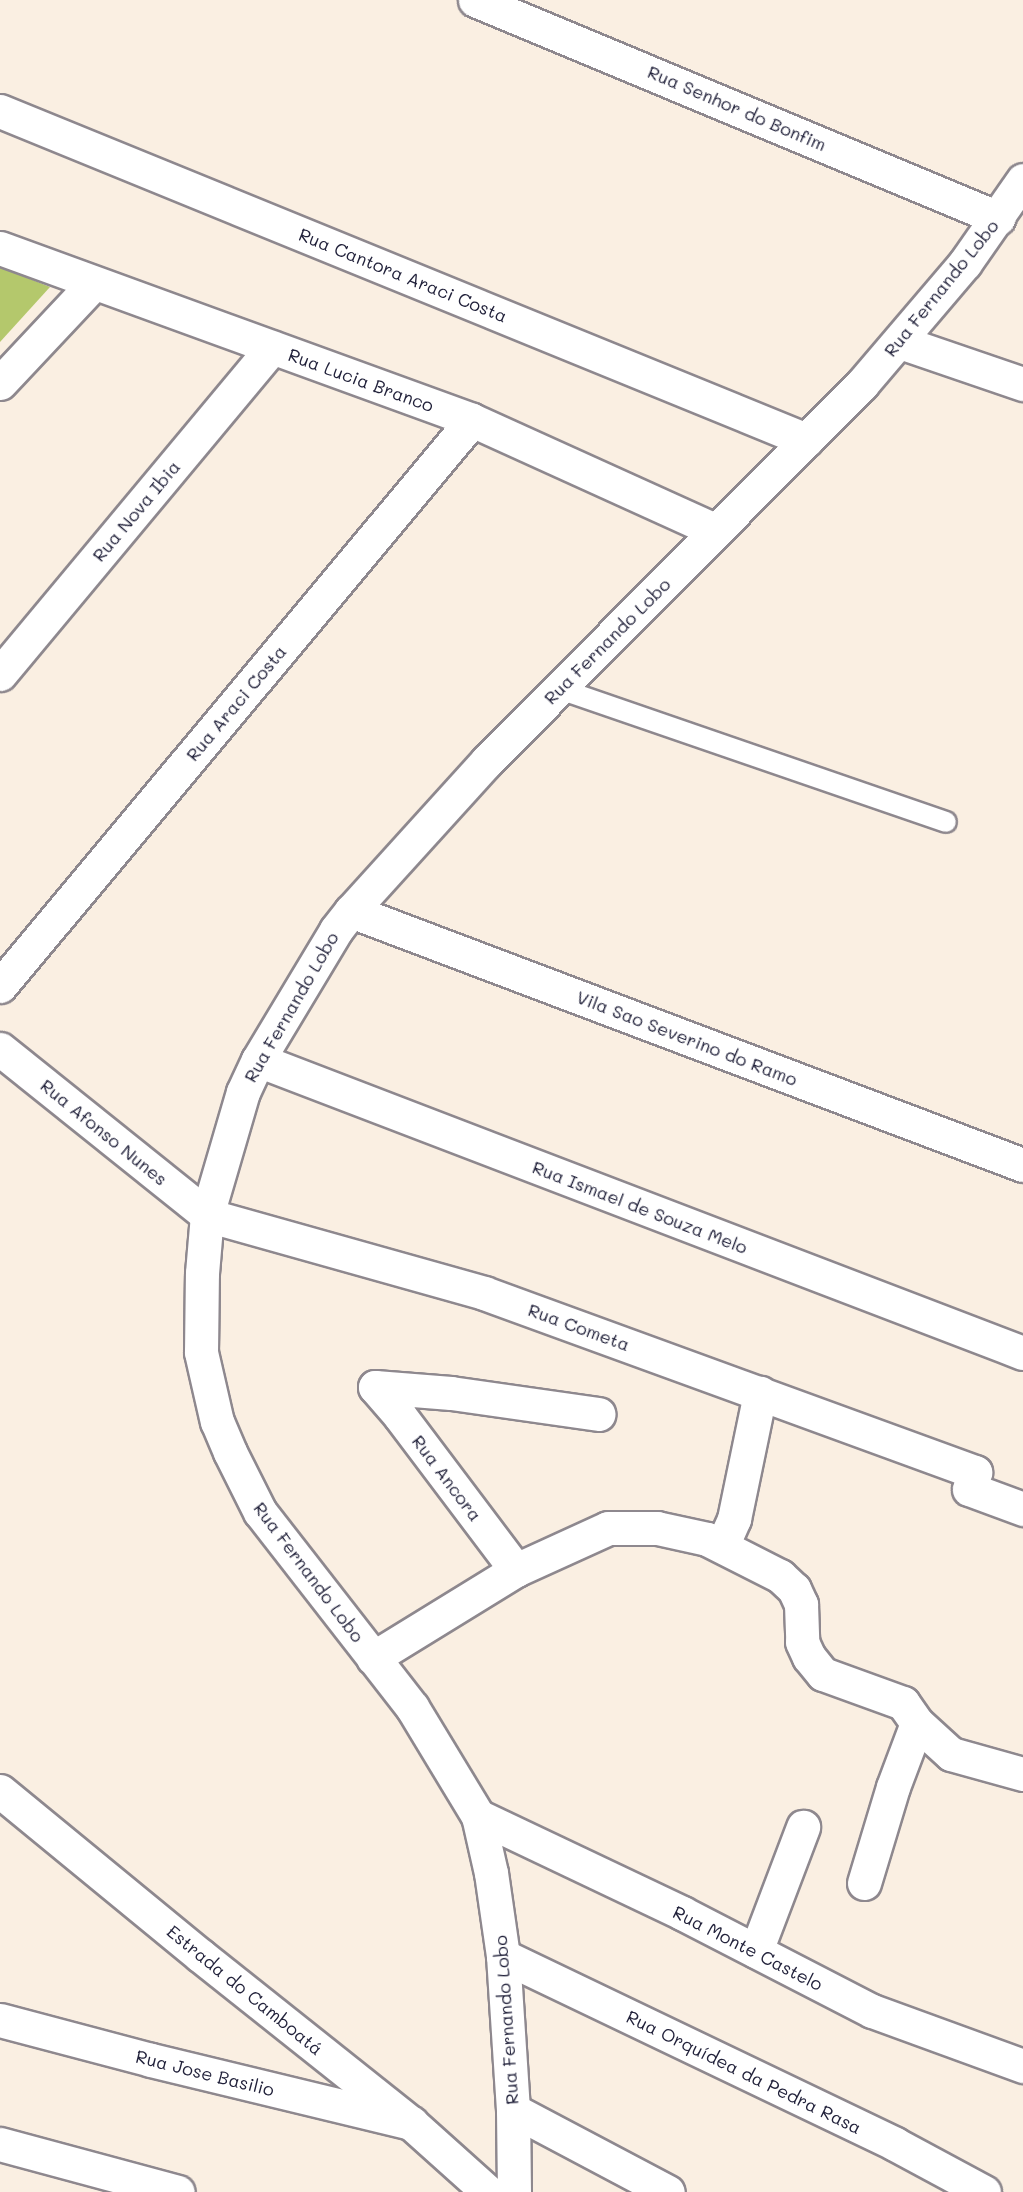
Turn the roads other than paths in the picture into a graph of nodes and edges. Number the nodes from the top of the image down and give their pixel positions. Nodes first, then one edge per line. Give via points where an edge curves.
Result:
1 (475, 0) edge
2 (0, 111) edge
3 (1023, 180) edge
4 (998, 218) junction
5 (0, 248) edge
6 (94, 283) junction
7 (900, 342) junction
8 (272, 348) junction
9 (0, 383) edge
10 (1023, 384) edge
11 (472, 420) junction
12 (806, 440) junction
13 (715, 530) junction
14 (0, 674) edge
15 (560, 689) junction
16 (946, 822) dead end
17 (351, 911) junction
18 (0, 986) edge
19 (0, 1049) edge
20 (258, 1060) junction
21 (1023, 1165) edge
22 (207, 1215) junction
23 (1023, 1353) edge
24 (760, 1393) junction
25 (599, 1414) dead end
26 (1023, 1509) edge
27 (722, 1546) junction
28 (516, 1570) junction
29 (373, 1658) junction
30 (917, 1723) junction
31 (1023, 1774) edge
32 (0, 1791) edge
33 (478, 1816) junction
34 (803, 1827) dead end
35 (864, 1883) dead end
36 (756, 1952) junction
37 (503, 1956) junction
38 (0, 2020) edge
39 (1023, 2066) edge
40 (513, 2110) junction
41 (411, 2123) junction
42 (0, 2144) edge
43 (178, 2192) edge
44 (488, 2192) edge
45 (514, 2192) edge
46 (668, 2192) edge
47 (984, 2192) edge

1 - 4 street, Rua Senhor do Bonfim
2 - 12 street, Rua Cantora Araci Costa
3 - 4 street, Rua Fernando Lobo
4 - 7 street, Rua Fernando Lobo
5 - 6 street, Rua Lucia Branco
6 - 8 street, Rua Lucia Branco
6 - 9 street
7 - 10 street
7 - 12 street, Rua Fernando Lobo
8 - 11 street, Rua Lucia Branco
8 - 14 street, Rua Nova Ibia
11 - 13 street, Rua Lucia Branco
11 - 18 street, Rua Araci Costa
12 - 13 street, Rua Fernando Lobo
13 - 15 street, Rua Fernando Lobo
15 - 16 lane
15 - 17 street, Rua Fernando Lobo via 487,760
17 - 20 street, Rua Fernando Lobo
17 - 21 street, Vila Sao Severino do Ramo
19 - 22 street, Rua Afonso Nunes
20 - 22 street, Rua Fernando Lobo via 243,1092
20 - 23 street, Rua Ismael de Souza Melo
22 - 24 street, Rua Cometa via 484,1293
22 - 29 street, Rua Fernando Lobo via 201,1352 218,1422 260,1512
24 - 26 street, Rua Cometa via 975,1472 969,1490
24 - 27 street via 734,1519
25 - 28 street, Rua Ancora via 451,1393 375,1387
27 - 28 street via 657,1528 608,1528
27 - 30 street via 780,1576 794,1589 801,1604 802,1642 823,1674 903,1703
28 - 29 street
29 - 33 street, Rua Fernando Lobo via 412,1707
30 - 31 street via 951,1754
30 - 35 street
32 - 41 street, Estrada do Camboatá
33 - 36 street, Rua Monte Castelo
33 - 37 street, Rua Fernando Lobo
34 - 36 street
36 - 39 street, Rua Monte Castelo via 872,2011
37 - 40 street, Rua Fernando Lobo
37 - 47 street, Rua Orquídea da Pedra Rasa via 895,2144
38 - 41 street, Rua Jose Basilio
40 - 45 street, Rua Fernando Lobo
40 - 46 street
41 - 44 street, Estrada do Camboatá
42 - 43 street

